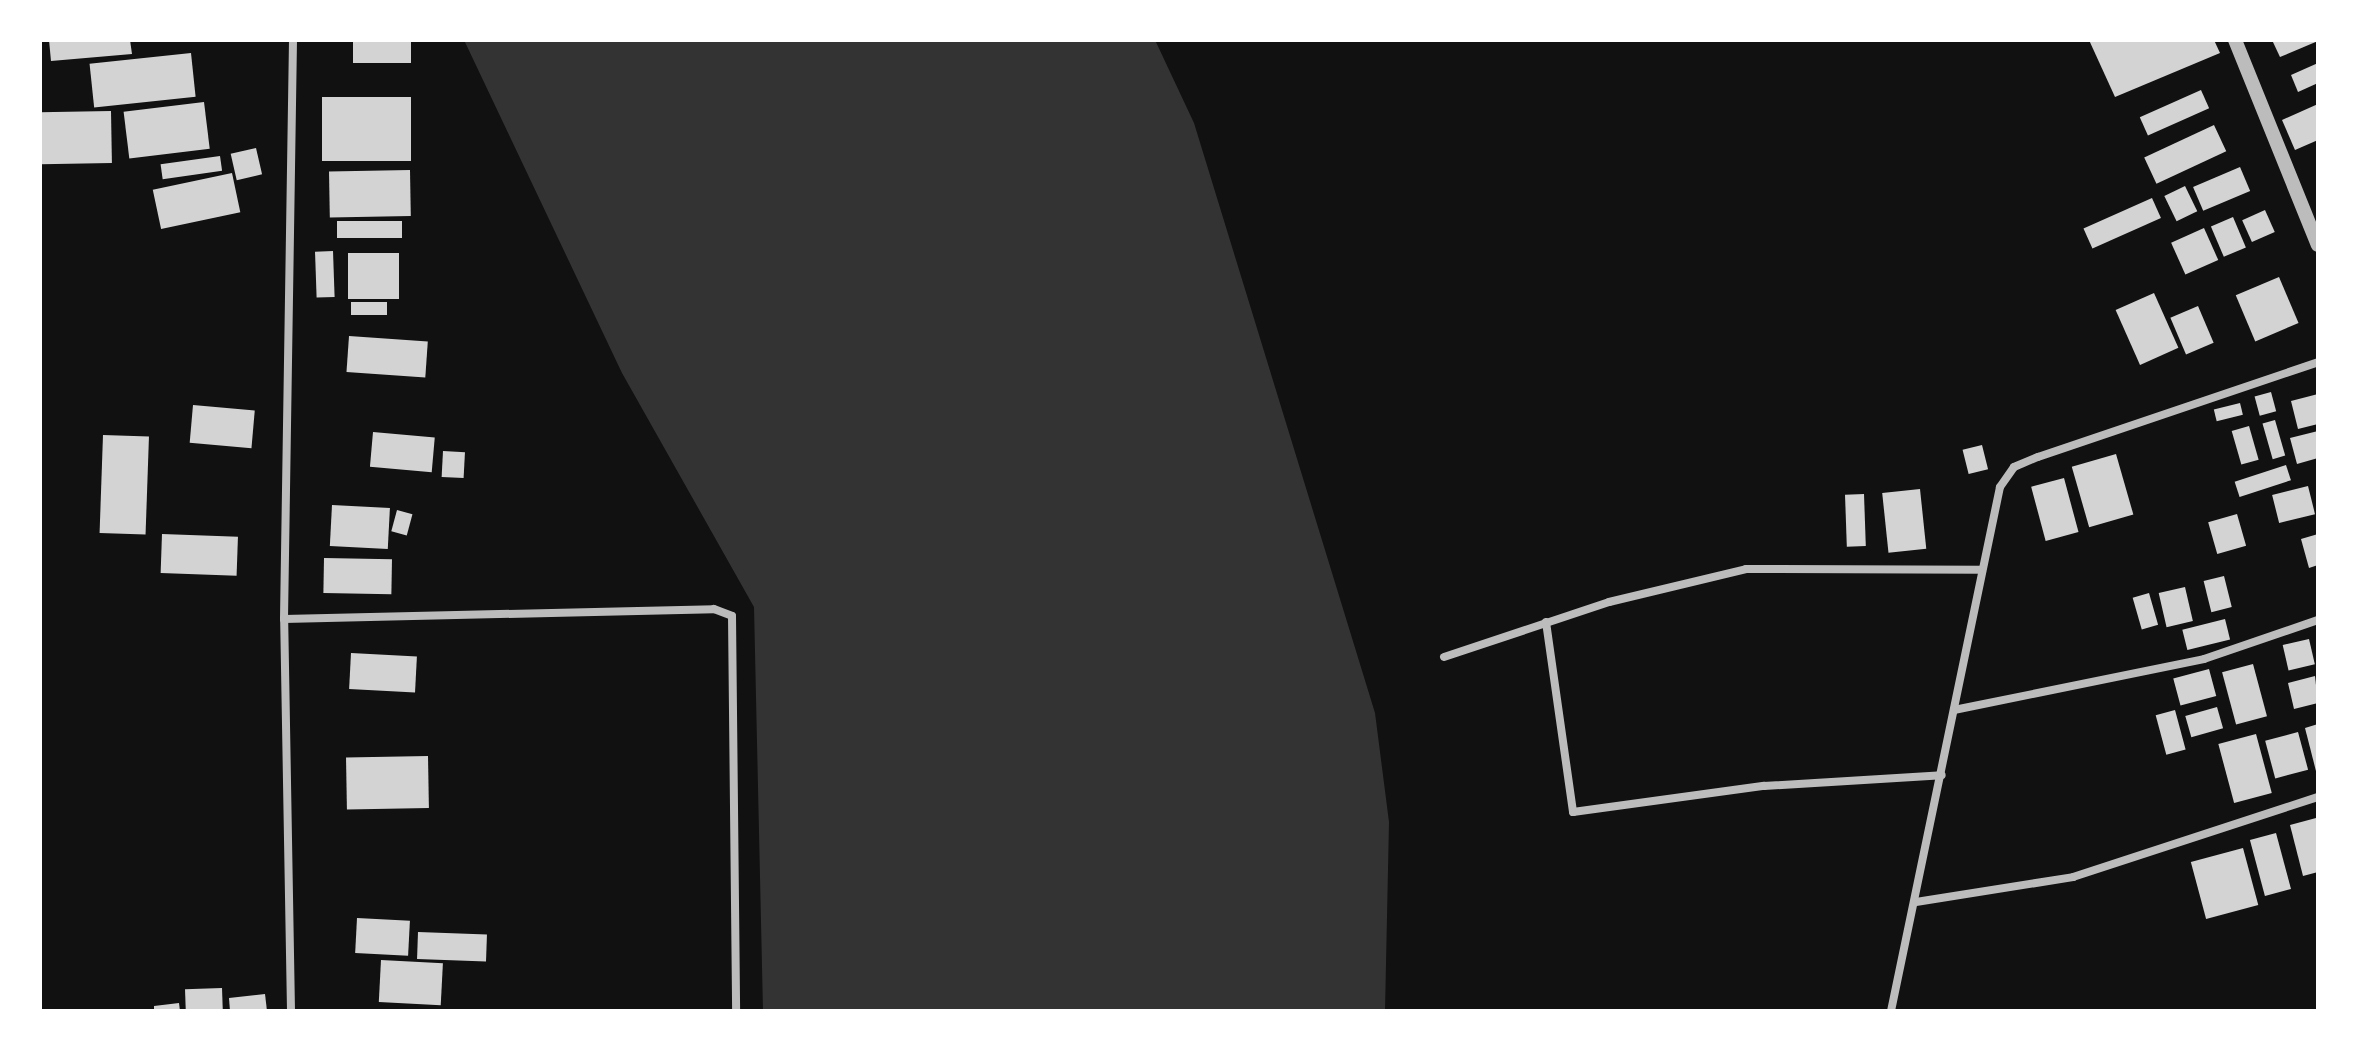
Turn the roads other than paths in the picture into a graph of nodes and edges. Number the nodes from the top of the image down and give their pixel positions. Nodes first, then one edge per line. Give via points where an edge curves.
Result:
1 (293, 40) edge
2 (2235, 40) edge
3 (2318, 245) edge
4 (2318, 362) edge
5 (1982, 570) junction
6 (284, 619) junction
7 (2318, 620) edge
8 (1546, 622) junction
9 (1444, 657) dead end
10 (1954, 710) junction
11 (1942, 775) junction
12 (2318, 797) edge
13 (1916, 902) junction
14 (291, 1011) edge
15 (736, 1011) edge
16 (1891, 1011) edge

1 - 6 street
2 - 3 street
4 - 5 street via 2014,467 2000,487
5 - 8 street via 1746,569
5 - 10 street
6 - 14 street
6 - 15 street via 714,609 732,616
7 - 10 street via 2176,666
8 - 9 street
8 - 11 street via 1573,812 1764,786
10 - 11 street
11 - 13 street
12 - 13 street via 2073,877
13 - 16 street

